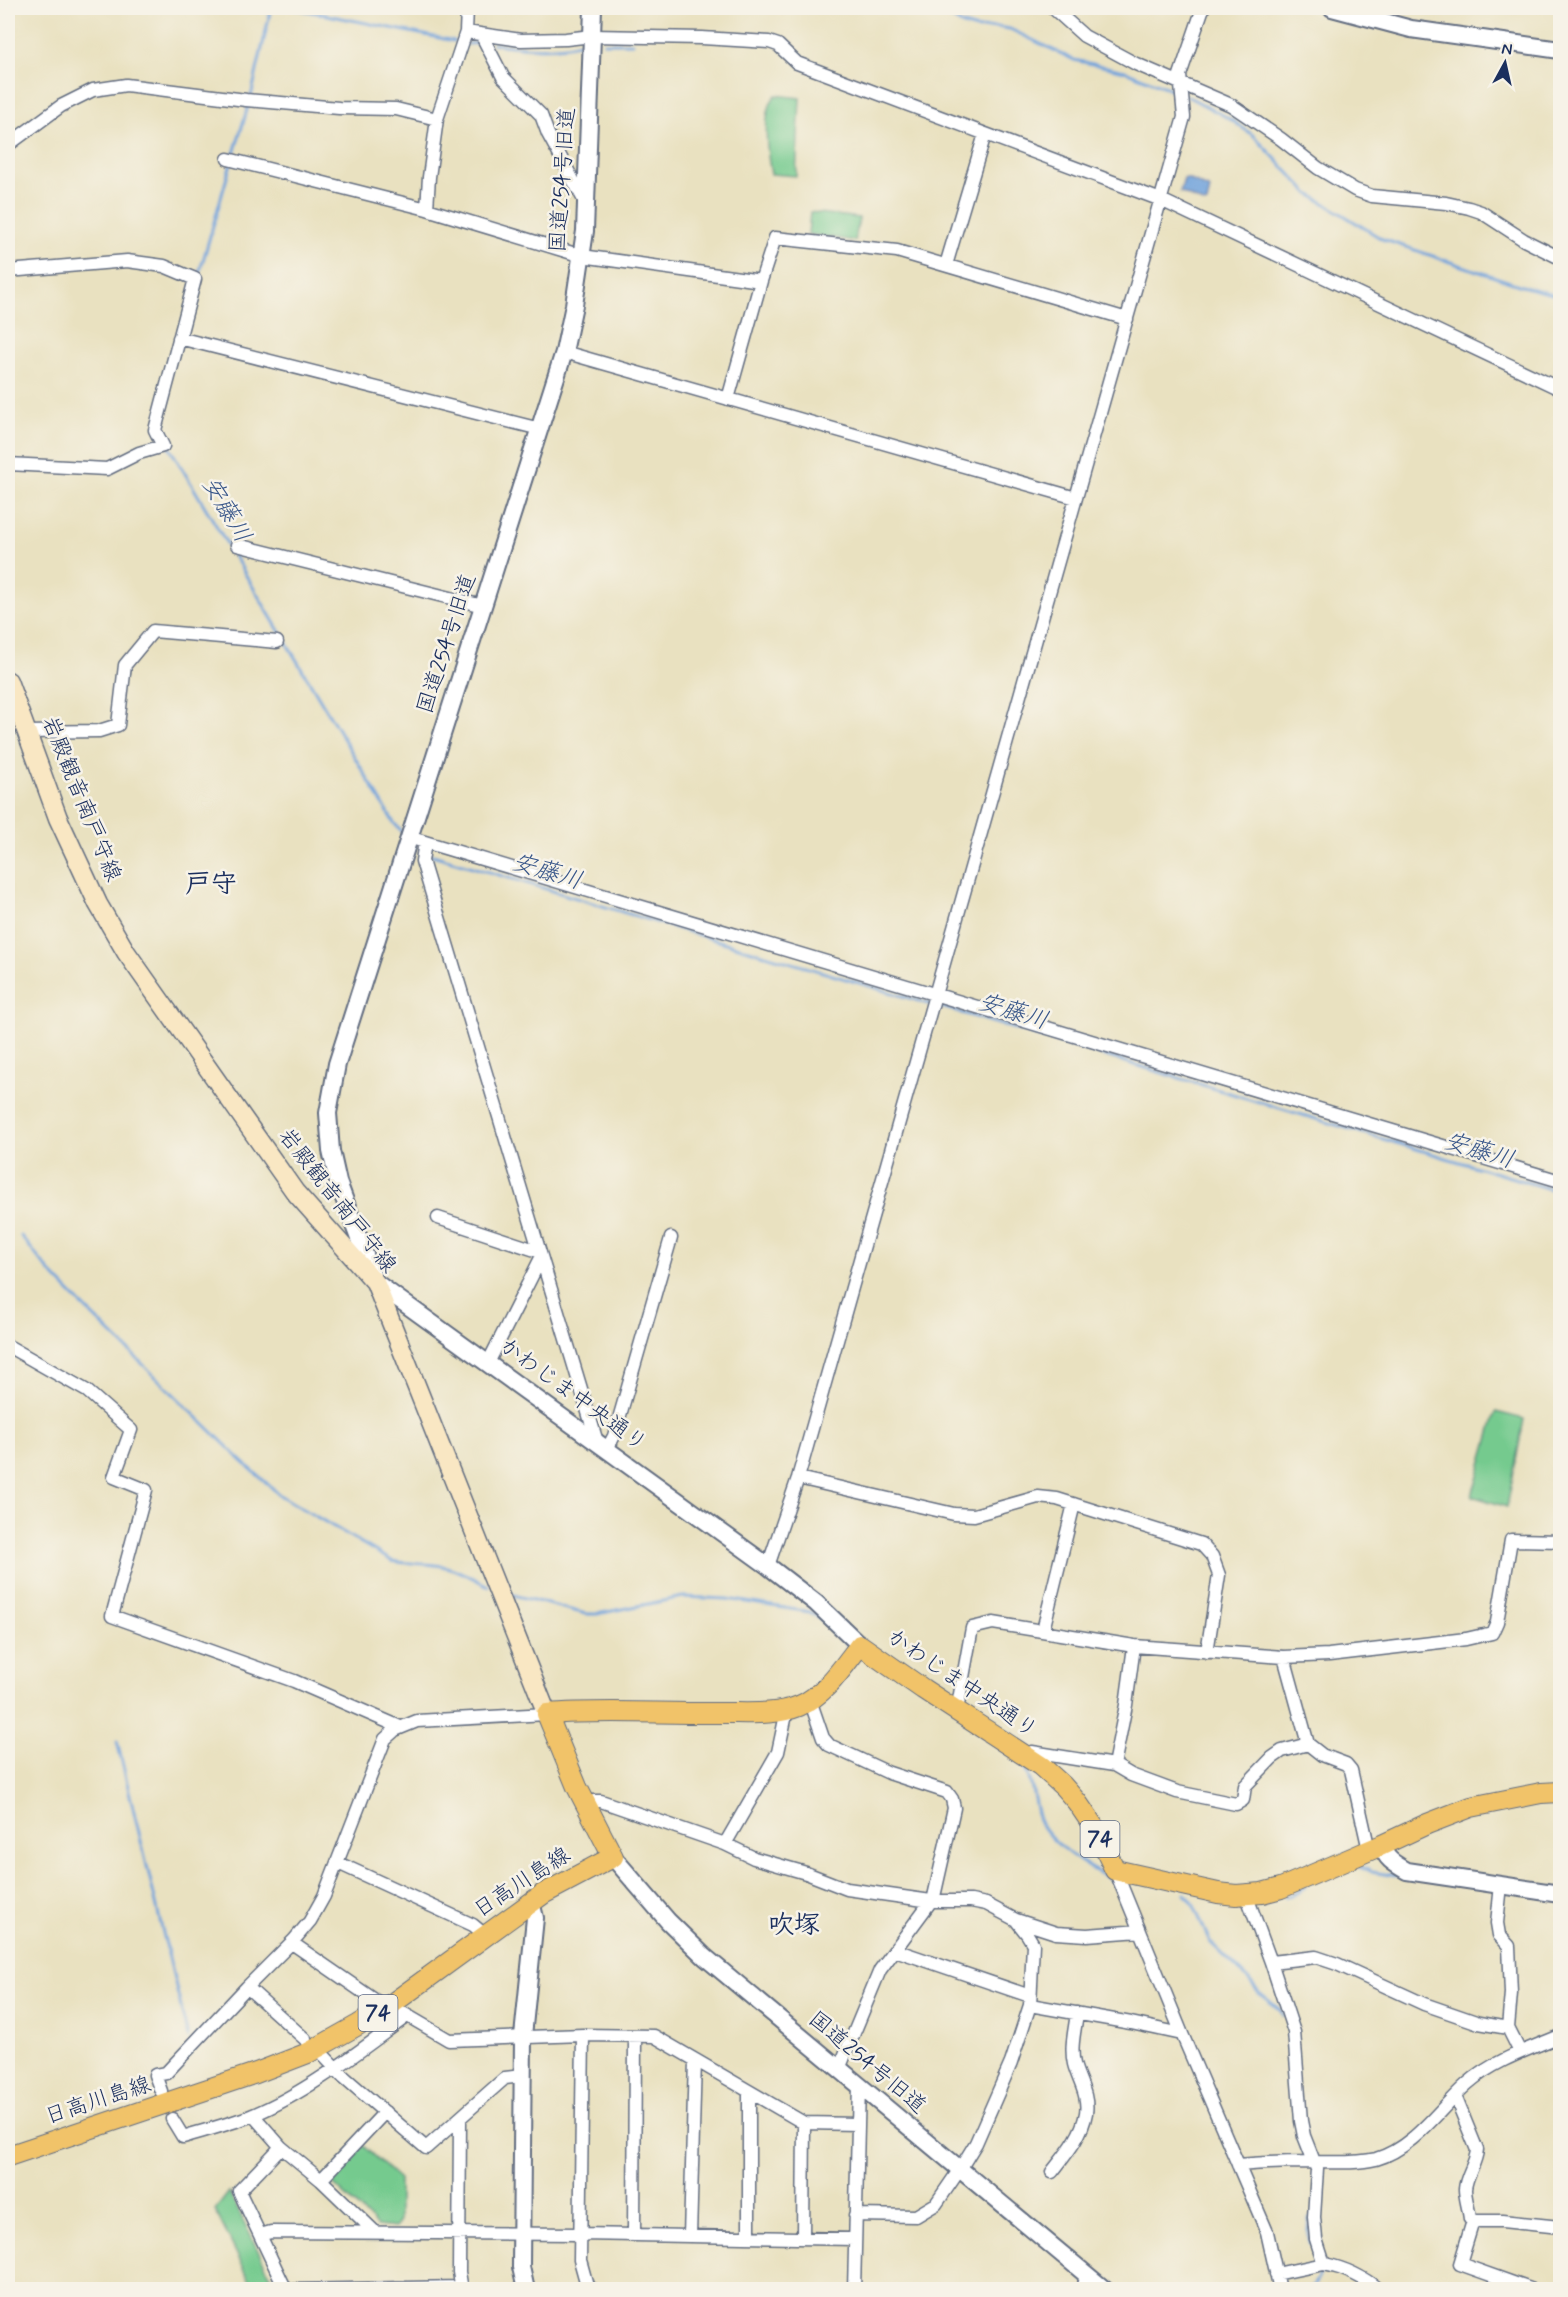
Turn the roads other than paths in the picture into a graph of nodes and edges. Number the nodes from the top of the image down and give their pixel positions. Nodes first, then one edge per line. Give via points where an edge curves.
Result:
1 (467, 8) edge
2 (593, 8) edge
3 (1053, 8) edge
4 (1203, 8) edge
5 (1332, 8) edge
6 (466, 32) junction
7 (482, 36) junction
8 (592, 36) junction
9 (1560, 50) edge
10 (1180, 84) junction
11 (437, 119) junction
12 (985, 134) junction
13 (8, 146) edge
14 (228, 159) dead end
15 (1161, 200) junction
16 (587, 205) junction
17 (427, 209) junction
18 (582, 256) junction
19 (1560, 258) edge
20 (946, 265) junction
21 (8, 271) edge
22 (761, 281) junction
23 (1127, 319) junction
24 (179, 338) junction
25 (564, 352) junction
26 (1560, 389) edge
27 (728, 399) junction
28 (540, 429) junction
29 (8, 464) edge
30 (1076, 498) junction
31 (237, 545) dead end
32 (483, 606) junction
33 (277, 642) dead end
34 (8, 681) edge
35 (27, 732) junction
36 (408, 837) junction
37 (425, 842) junction
38 (935, 995) junction
39 (1560, 1181) edge
40 (438, 1218) dead end
41 (671, 1238) dead end
42 (539, 1254) junction
43 (375, 1282) junction
44 (8, 1346) edge
45 (488, 1363) junction
46 (602, 1446) junction
47 (798, 1478) junction
48 (1074, 1504) junction
49 (1560, 1541) edge
50 (768, 1566) junction
51 (1042, 1630) junction
52 (860, 1645) junction
53 (1134, 1647) junction
54 (1207, 1652) junction
55 (1284, 1657) junction
56 (810, 1700) junction
57 (787, 1710) junction
58 (955, 1710) junction
59 (547, 1714) junction
60 (400, 1727) junction
61 (1308, 1744) junction
62 (1024, 1754) junction
63 (1114, 1765) junction
64 (1560, 1791) edge
65 (584, 1801) junction
66 (725, 1844) junction
67 (1375, 1848) junction
68 (613, 1857) junction
69 (338, 1863) junction
70 (1115, 1870) junction
71 (1501, 1885) junction
72 (1246, 1894) junction
73 (1560, 1894) edge
74 (932, 1901) junction
75 (531, 1902) junction
76 (1016, 1920) junction
77 (1052, 1931) junction
78 (1140, 1932) junction
79 (484, 1935) junction
80 (292, 1943) junction
81 (1033, 1944) junction
82 (895, 1950) junction
83 (1271, 1962) junction
84 (247, 1987) junction
85 (1030, 2001) junction
86 (392, 2007) junction
87 (1077, 2013) junction
88 (1508, 2028) junction
89 (1182, 2034) junction
90 (583, 2035) junction
91 (523, 2036) junction
92 (634, 2036) junction
93 (1560, 2036) edge
94 (305, 2039) dead end
95 (1520, 2052) junction
96 (325, 2056) dead end
97 (695, 2060) junction
98 (336, 2066) junction
99 (838, 2069) junction
100 (522, 2076) junction
101 (859, 2085) junction
102 (160, 2091) dead end
103 (749, 2093) junction
104 (1455, 2096) junction
105 (385, 2112) junction
106 (253, 2115) junction
107 (172, 2119) dead end
108 (460, 2120) junction
109 (804, 2123) junction
110 (856, 2124) junction
111 (281, 2147) junction
112 (8, 2156) edge
113 (1315, 2162) junction
114 (1238, 2164) junction
115 (960, 2169) junction
116 (1052, 2172) dead end
117 (321, 2180) junction
118 (855, 2216) junction
119 (1473, 2221) junction
120 (1560, 2227) edge
121 (376, 2233) junction
122 (520, 2233) junction
123 (459, 2234) junction
124 (581, 2234) junction
125 (260, 2235) junction
126 (634, 2235) junction
127 (690, 2236) junction
128 (749, 2237) junction
129 (803, 2238) junction
130 (854, 2239) junction
131 (1324, 2264) junction
132 (1276, 2274) junction
133 (1084, 2282) edge
134 (462, 2288) edge
135 (286, 2289) edge
136 (294, 2289) edge
137 (525, 2289) edge
138 (596, 2289) edge
139 (854, 2289) edge
140 (1105, 2289) edge
141 (1280, 2289) edge
142 (1379, 2289) edge
143 (1533, 2289) edge

1 - 6 street
2 - 8 street, 国道254号旧道
3 - 10 street via 1084,36
4 - 10 street
5 - 9 street via 1412,29
6 - 7 street
6 - 11 street
7 - 8 street via 521,40
7 - 16 street via 503,77 541,115
8 - 12 street via 769,42 797,63
8 - 16 street, 国道254号旧道
10 - 15 street via 1184,117
10 - 19 street via 1230,105 1355,190 1372,196 1469,208
11 - 13 street via 396,109 257,101 126,85 93,90 61,106
11 - 17 street
12 - 15 street
12 - 20 street
14 - 17 street
15 - 23 street
15 - 26 street
16 - 18 street, 国道254号旧道
17 - 18 street
18 - 22 street
18 - 25 street, 国道254号旧道
20 - 22 street via 897,251 775,238
20 - 23 street
21 - 24 street via 127,261 164,266 195,279
22 - 27 street
23 - 30 street
24 - 28 street
24 - 29 street via 155,430 163,446 139,453 107,470
25 - 27 street
25 - 28 street, 国道254号旧道
27 - 30 street
28 - 32 street, 国道254号旧道
30 - 38 street
31 - 32 street
32 - 36 street, 国道254号旧道
33 - 35 street via 153,631 125,665 118,725 99,731
34 - 35 main road, 岩殿観音南戸守線
35 - 43 main road, 岩殿観音南戸守線 via 70,845 126,952 294,1192
36 - 37 street
36 - 43 street, 国道254号旧道 via 337,1064 328,1113 338,1182
37 - 38 street
37 - 42 street via 422,861
38 - 39 street
38 - 47 street
40 - 42 street
41 - 46 street via 614,1436
42 - 45 street
42 - 46 street
43 - 45 street, かわじま中央通り
43 - 59 main road, 岩殿観音南戸守線
44 - 60 street via 87,1391 131,1430 114,1477 146,1490 112,1616 294,1681
45 - 46 street, かわじま中央通り
46 - 50 street, かわじま中央通り
47 - 48 street via 954,1514 974,1515 1038,1497
47 - 50 street
48 - 51 street
48 - 54 street via 1201,1544 1212,1556 1220,1575
49 - 55 street via 1511,1540 1492,1634
50 - 52 street, かわじま中央通り
51 - 53 street
51 - 58 street via 993,1623 972,1628
52 - 56 main road via 838,1674
52 - 58 main road, かわじま中央通り / 74
53 - 54 street
53 - 63 street
54 - 55 street
55 - 61 street
56 - 57 main road
56 - 74 street via 829,1745 889,1773 947,1792 952,1799 954,1808
57 - 59 main road
57 - 66 street via 778,1752
58 - 62 main road, かわじま中央通り / 74
59 - 60 street via 426,1720
59 - 65 main road
60 - 69 street via 385,1739
61 - 63 street via 1272,1758 1245,1786 1243,1800 1236,1804 1177,1792
61 - 67 street via 1322,1755 1347,1764 1351,1770
62 - 63 street
62 - 70 main road, かわじま中央通り / 74 via 1064,1786 1077,1802
64 - 67 main road, 74 via 1471,1807
65 - 66 street via 601,1801
65 - 68 main road
66 - 74 street via 836,1886
67 - 71 street via 1407,1870
67 - 72 main road, 74 via 1281,1887
68 - 75 main road, 日高川島線 / 74
68 - 99 street, 国道254号旧道 via 705,1957
69 - 79 street via 473,1925
69 - 80 street via 310,1921
70 - 72 main road, 74 via 1218,1893
70 - 78 street
71 - 73 street
71 - 88 street via 1497,1923 1509,1946
72 - 83 street
74 - 76 street via 979,1902
74 - 82 street
75 - 79 main road, 日高川島線 / 74
75 - 91 street via 535,1926
76 - 77 street
76 - 81 street
77 - 78 street via 1088,1935
77 - 81 street
78 - 89 street
79 - 86 main road, 日高川島線 / 74
80 - 84 street
80 - 86 street
81 - 85 street
82 - 85 street
82 - 99 street via 880,1970
83 - 88 street via 1316,1957 1424,2004 1479,2023
83 - 113 street via 1294,2032 1301,2121
84 - 94 street
84 - 102 street via 165,2073 155,2075
85 - 87 street
85 - 115 street via 1007,2073
86 - 91 street via 449,2040
86 - 98 street
86 - 112 main road, 日高川島線 / 74 via 308,2053
87 - 89 street
87 - 116 street via 1072,2048 1087,2100 1086,2112 1080,2133
88 - 95 street
89 - 114 street
90 - 91 street
90 - 92 street
90 - 124 street
91 - 100 street
92 - 97 street via 654,2036
92 - 126 street
93 - 95 street
95 - 104 street via 1484,2072
96 - 98 street
97 - 103 street
97 - 127 street
98 - 105 street
98 - 106 street
99 - 101 street, 国道254号旧道
100 - 108 street via 505,2078
100 - 122 street
101 - 110 street
101 - 115 street, 国道254号旧道
103 - 109 street
103 - 128 street
104 - 113 street via 1399,2149 1364,2161
104 - 119 street via 1477,2150 1465,2190
105 - 108 street via 426,2148
105 - 117 street
106 - 107 street via 183,2137
106 - 111 street
108 - 123 street
109 - 110 street
109 - 129 street
110 - 118 street
111 - 117 street
111 - 125 street via 239,2191
113 - 114 street
113 - 131 street via 1318,2178 1314,2217
114 - 132 street via 1266,2232
115 - 118 street via 936,2204 916,2216
115 - 133 street, 国道254号旧道
117 - 121 street
118 - 130 street
119 - 120 street
119 - 143 street via 1460,2264
121 - 123 street
121 - 125 street
122 - 123 street
122 - 124 street
122 - 137 street
123 - 134 street
124 - 126 street
124 - 138 street via 584,2279 588,2289
125 - 135 street
126 - 127 street
127 - 128 street
128 - 129 street
129 - 130 street
130 - 139 street
131 - 132 street
131 - 142 street via 1354,2273
132 - 141 street
133 - 140 street, 国道254号旧道
134 - 136 street

